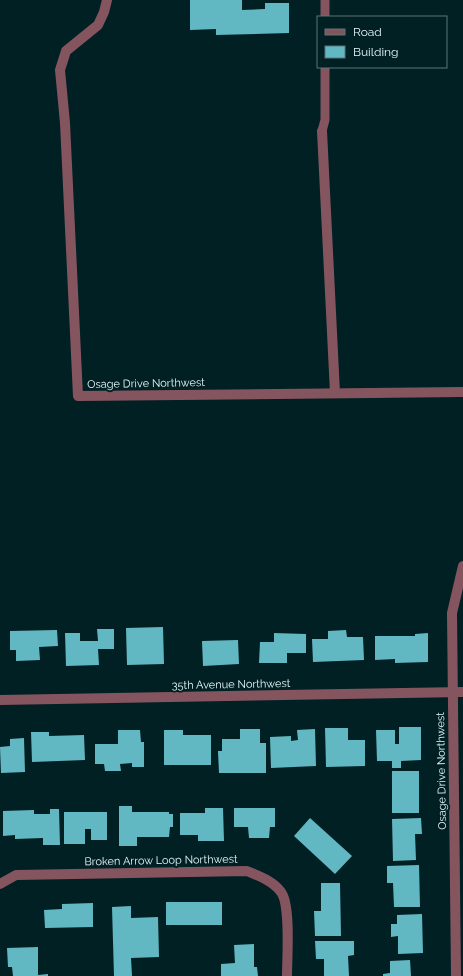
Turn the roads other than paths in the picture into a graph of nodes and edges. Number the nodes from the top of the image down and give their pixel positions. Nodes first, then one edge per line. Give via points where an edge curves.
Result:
1 (107, 0) edge
2 (325, 0) edge
3 (325, 16) edge
4 (325, 68) edge
5 (322, 130) joint
6 (463, 392) edge
7 (336, 393) junction
8 (463, 566) edge
9 (452, 692) junction
10 (463, 692) edge
11 (0, 700) edge
12 (0, 884) edge
13 (287, 976) edge
14 (456, 976) edge

1 - 7 street, Osage Drive Northwest via 98,25 66,51 60,70 65,123 78,396
2 - 3 lane
4 - 5 lane via 325,120
5 - 7 street
6 - 7 street, Osage Drive Northwest
8 - 9 street, Osage Drive Northwest via 452,613
9 - 10 street, 35th Avenue Northwest
9 - 11 street, 35th Avenue Northwest
9 - 14 street, Osage Drive Northwest
12 - 13 street, Broken Arrow Loop Northwest via 16,875 247,871 266,880 282,893 287,912

